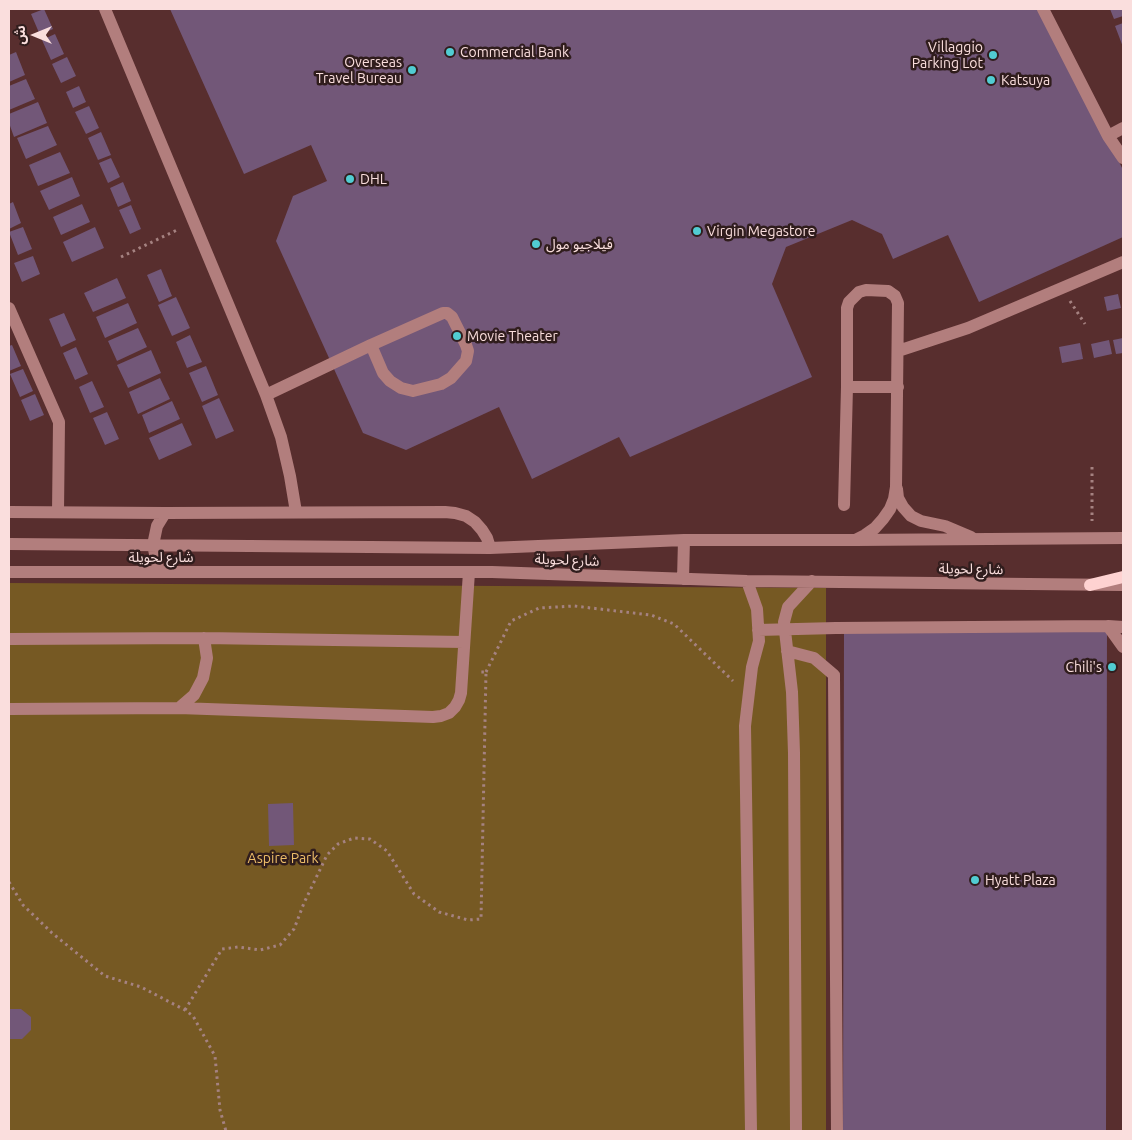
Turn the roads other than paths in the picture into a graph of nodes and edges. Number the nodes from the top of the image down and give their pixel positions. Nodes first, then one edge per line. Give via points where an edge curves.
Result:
1 (105, 9) edge
2 (1043, 9) edge
3 (1123, 128) edge
4 (1108, 136) junction
5 (1123, 158) edge
6 (1123, 262) edge
7 (9, 308) edge
8 (371, 345) junction
9 (898, 351) junction
10 (898, 387) junction
11 (847, 388) junction
12 (266, 395) junction
13 (896, 487) junction
14 (844, 504) dead end
15 (9, 512) edge
16 (58, 512) junction
17 (296, 512) junction
18 (165, 514) junction
19 (1123, 538) edge
20 (975, 539) junction
21 (684, 540) junction
22 (855, 540) junction
23 (9, 544) edge
24 (153, 545) junction
25 (490, 548) junction
26 (9, 572) edge
27 (159, 572) junction
28 (469, 572) junction
29 (1123, 577) edge
30 (683, 579) junction
31 (747, 581) junction
32 (812, 581) junction
33 (1090, 585) junction
34 (1123, 585) edge
35 (1108, 626) junction
36 (1123, 627) edge
37 (758, 630) junction
38 (784, 630) junction
39 (204, 638) junction
40 (9, 639) edge
41 (464, 642) junction
42 (1123, 648) edge
43 (787, 651) junction
44 (179, 708) junction
45 (9, 709) edge
46 (751, 1131) edge
47 (796, 1131) edge
48 (837, 1131) edge

1 - 12 street
2 - 4 street
3 - 4 street
4 - 5 street
6 - 9 street via 968,328
7 - 16 street via 59,422
8 - 8 street via 447,313 468,351 466,361 451,378 413,391 390,381
8 - 12 street
9 - 10 street
9 - 11 street via 898,303 895,296 881,290 859,292 847,308
10 - 11 street
10 - 13 street
11 - 14 street
12 - 17 street via 281,436
13 - 20 street via 903,508 911,516
13 - 22 street via 892,504 883,519 866,535
15 - 16 street
16 - 18 street
17 - 18 street
17 - 25 street via 455,513 475,522
18 - 24 street via 157,526
19 - 20 street, شارع لحويلة
20 - 22 street, شارع لحويلة
21 - 22 street, شارع لحويلة
21 - 25 street, شارع لحويلة
21 - 30 street
23 - 24 street, شارع لحويلة
24 - 25 street, شارع لحويلة
24 - 27 street
26 - 27 street, شارع لحويلة
27 - 28 street, شارع لحويلة
28 - 30 street, شارع لحويلة
28 - 41 street
29 - 33 main road
30 - 31 street, شارع لحويلة
31 - 32 street, شارع لحويلة
31 - 37 street via 757,609
32 - 33 street, شارع لحويلة
32 - 38 street via 788,607
33 - 34 street, شارع لحويلة
35 - 36 street
35 - 38 street
35 - 42 street
37 - 38 street
37 - 46 street via 745,726
38 - 43 street
39 - 40 street
39 - 41 street
39 - 44 street via 207,658 203,678 194,695
41 - 44 street via 462,692 455,708 441,716
43 - 47 street via 794,744
43 - 48 street via 814,658 834,675
44 - 45 street

